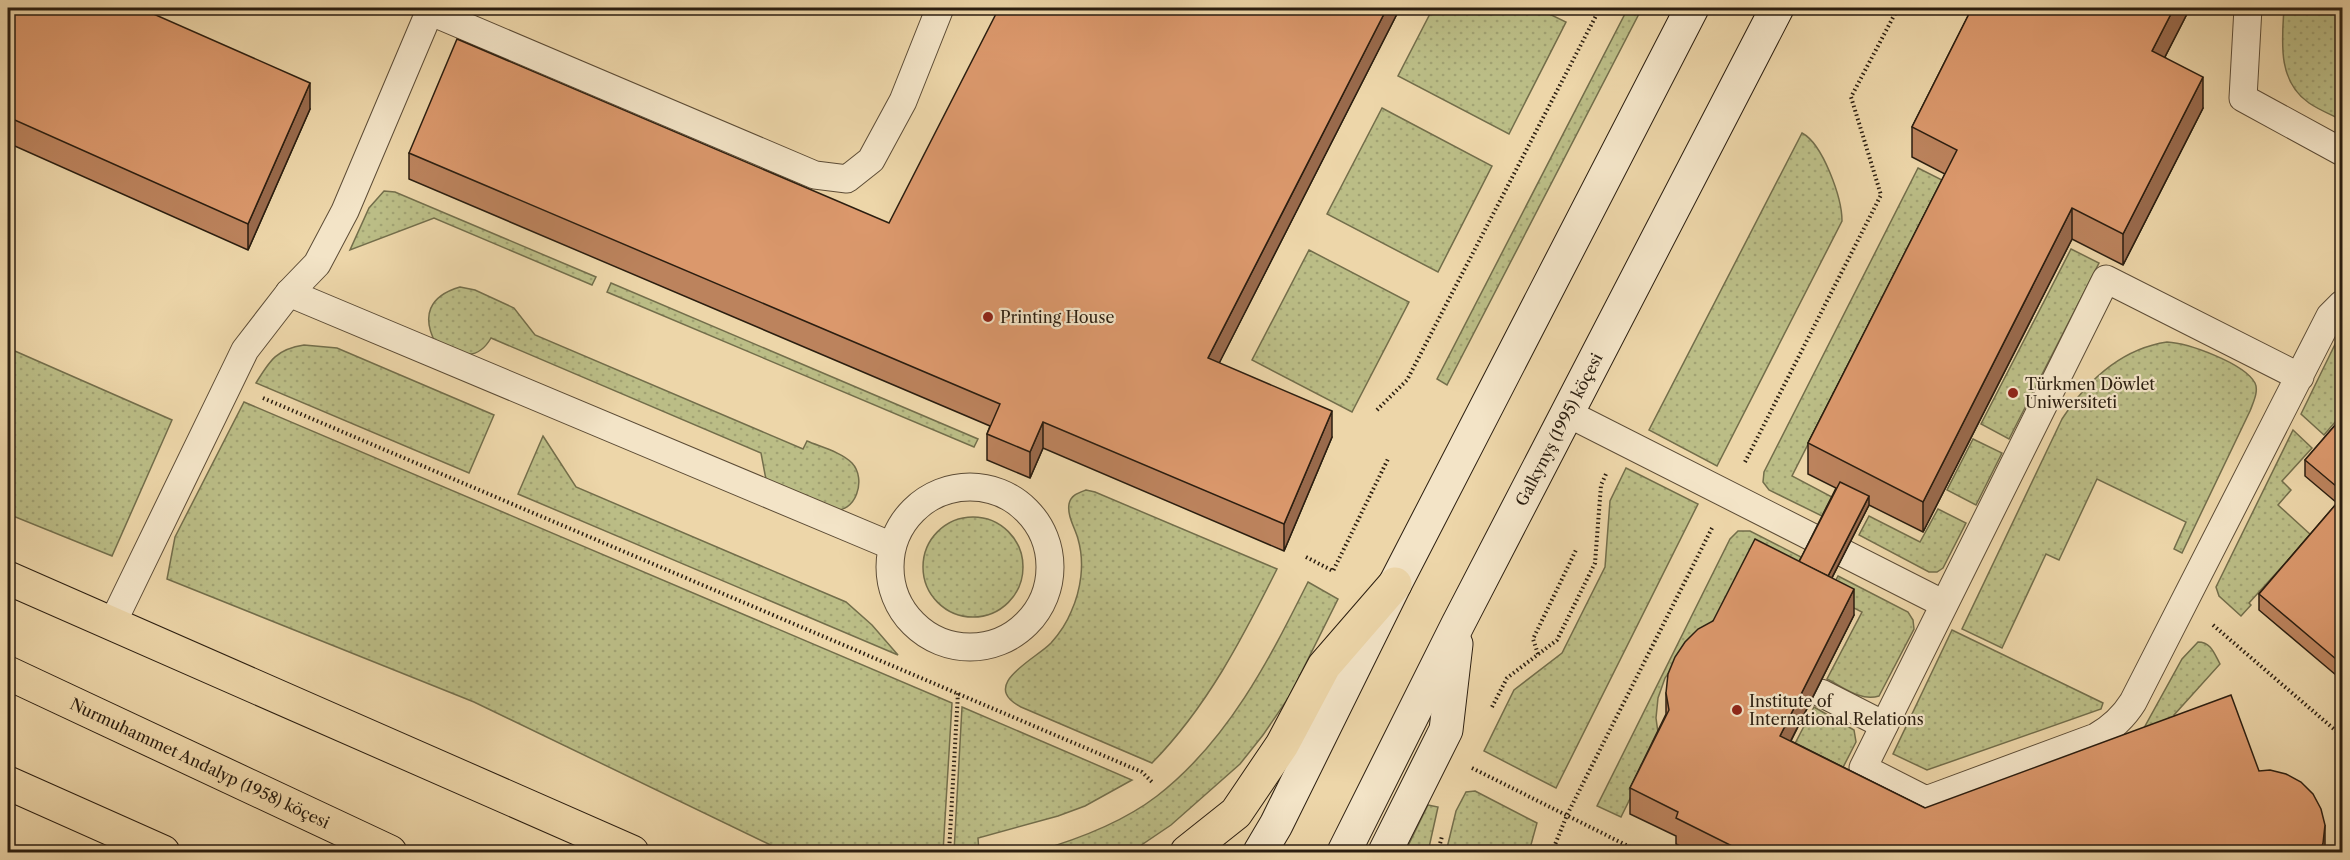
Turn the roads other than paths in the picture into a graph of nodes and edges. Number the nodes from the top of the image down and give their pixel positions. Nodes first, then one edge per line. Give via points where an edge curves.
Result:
1 (940, 8) edge
2 (1692, 8) edge
3 (1777, 8) edge
4 (2248, 8) edge
5 (430, 9) edge
6 (2343, 152) edge
7 (290, 293) junction
8 (2343, 304) edge
9 (2300, 376) junction
10 (1567, 413) junction
11 (892, 546) junction
12 (8, 578) edge
13 (1395, 584) junction
14 (1944, 604) junction
15 (112, 624) junction
16 (1458, 624) junction
17 (8, 673) edge
18 (1821, 693) edge
19 (1884, 725) junction
20 (8, 783) edge
21 (163, 852) edge
22 (390, 852) edge
23 (632, 852) edge
24 (1186, 852) edge
25 (1260, 852) edge
26 (1344, 852) edge
27 (1385, 852) edge

1 - 5 lane via 903,101 871,160 848,179 815,175
2 - 13 main road
3 - 10 main road, Galkynyş (1995) köçesi
4 - 6 lane via 2243,98
5 - 7 lane via 345,211 317,264
7 - 11 lane
7 - 15 lane via 245,350
8 - 9 lane via 2330,316
9 - 14 lane via 2106,279
9 - 19 lane via 2129,709 2112,727 2096,737 1926,800 1863,768
10 - 14 lane
10 - 16 main road, Galkynyş (1995) köçesi
11 - 11 lane via 889,572 895,598 910,621 930,638 955,647 982,647 1007,639 1029,623 1044,601 1051,575 1049,549 1038,524 1021,504 997,490 971,486 945,490 921,502 903,521
12 - 15 main road
13 - 24 main road via 1324,666 1282,745 1236,813
13 - 25 main road
14 - 19 lane
15 - 23 main road
16 - 26 main road, Galkynyş (1995) köçesi
16 - 27 main road via 1446,730
17 - 22 main road, Nurmuhammet Andalyp (1958) köçesi
18 - 19 lane
20 - 21 main road

